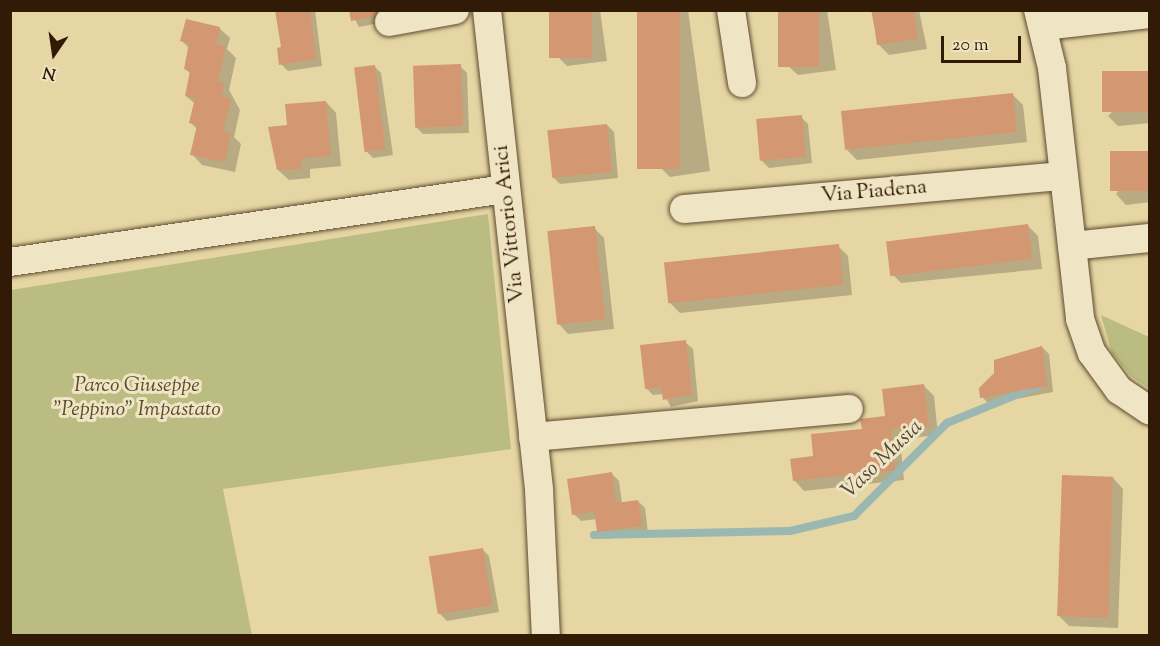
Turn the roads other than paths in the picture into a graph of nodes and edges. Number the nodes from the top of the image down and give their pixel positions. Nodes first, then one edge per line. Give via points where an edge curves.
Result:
1 (455, 10) edge
2 (487, 10) edge
3 (731, 10) edge
4 (1149, 14) edge
5 (1041, 18) edge
6 (390, 22) dead end
7 (742, 83) dead end
8 (1064, 176) junction
9 (505, 189) junction
10 (684, 209) dead end
11 (1149, 238) edge
12 (1072, 246) junction
13 (10, 262) edge
14 (849, 409) dead end
15 (1149, 411) edge
16 (533, 437) junction
17 (546, 636) edge

1 - 6 street
2 - 9 street, Via Vittorio Arici
3 - 7 street
4 - 5 street
5 - 8 street
8 - 10 street, Via Piadena
8 - 12 street
9 - 13 street
9 - 16 street, Via Vittorio Arici
11 - 12 street
12 - 15 street via 1080,319 1092,353 1119,390
14 - 16 street
16 - 17 street, Via Vittorio Arici

